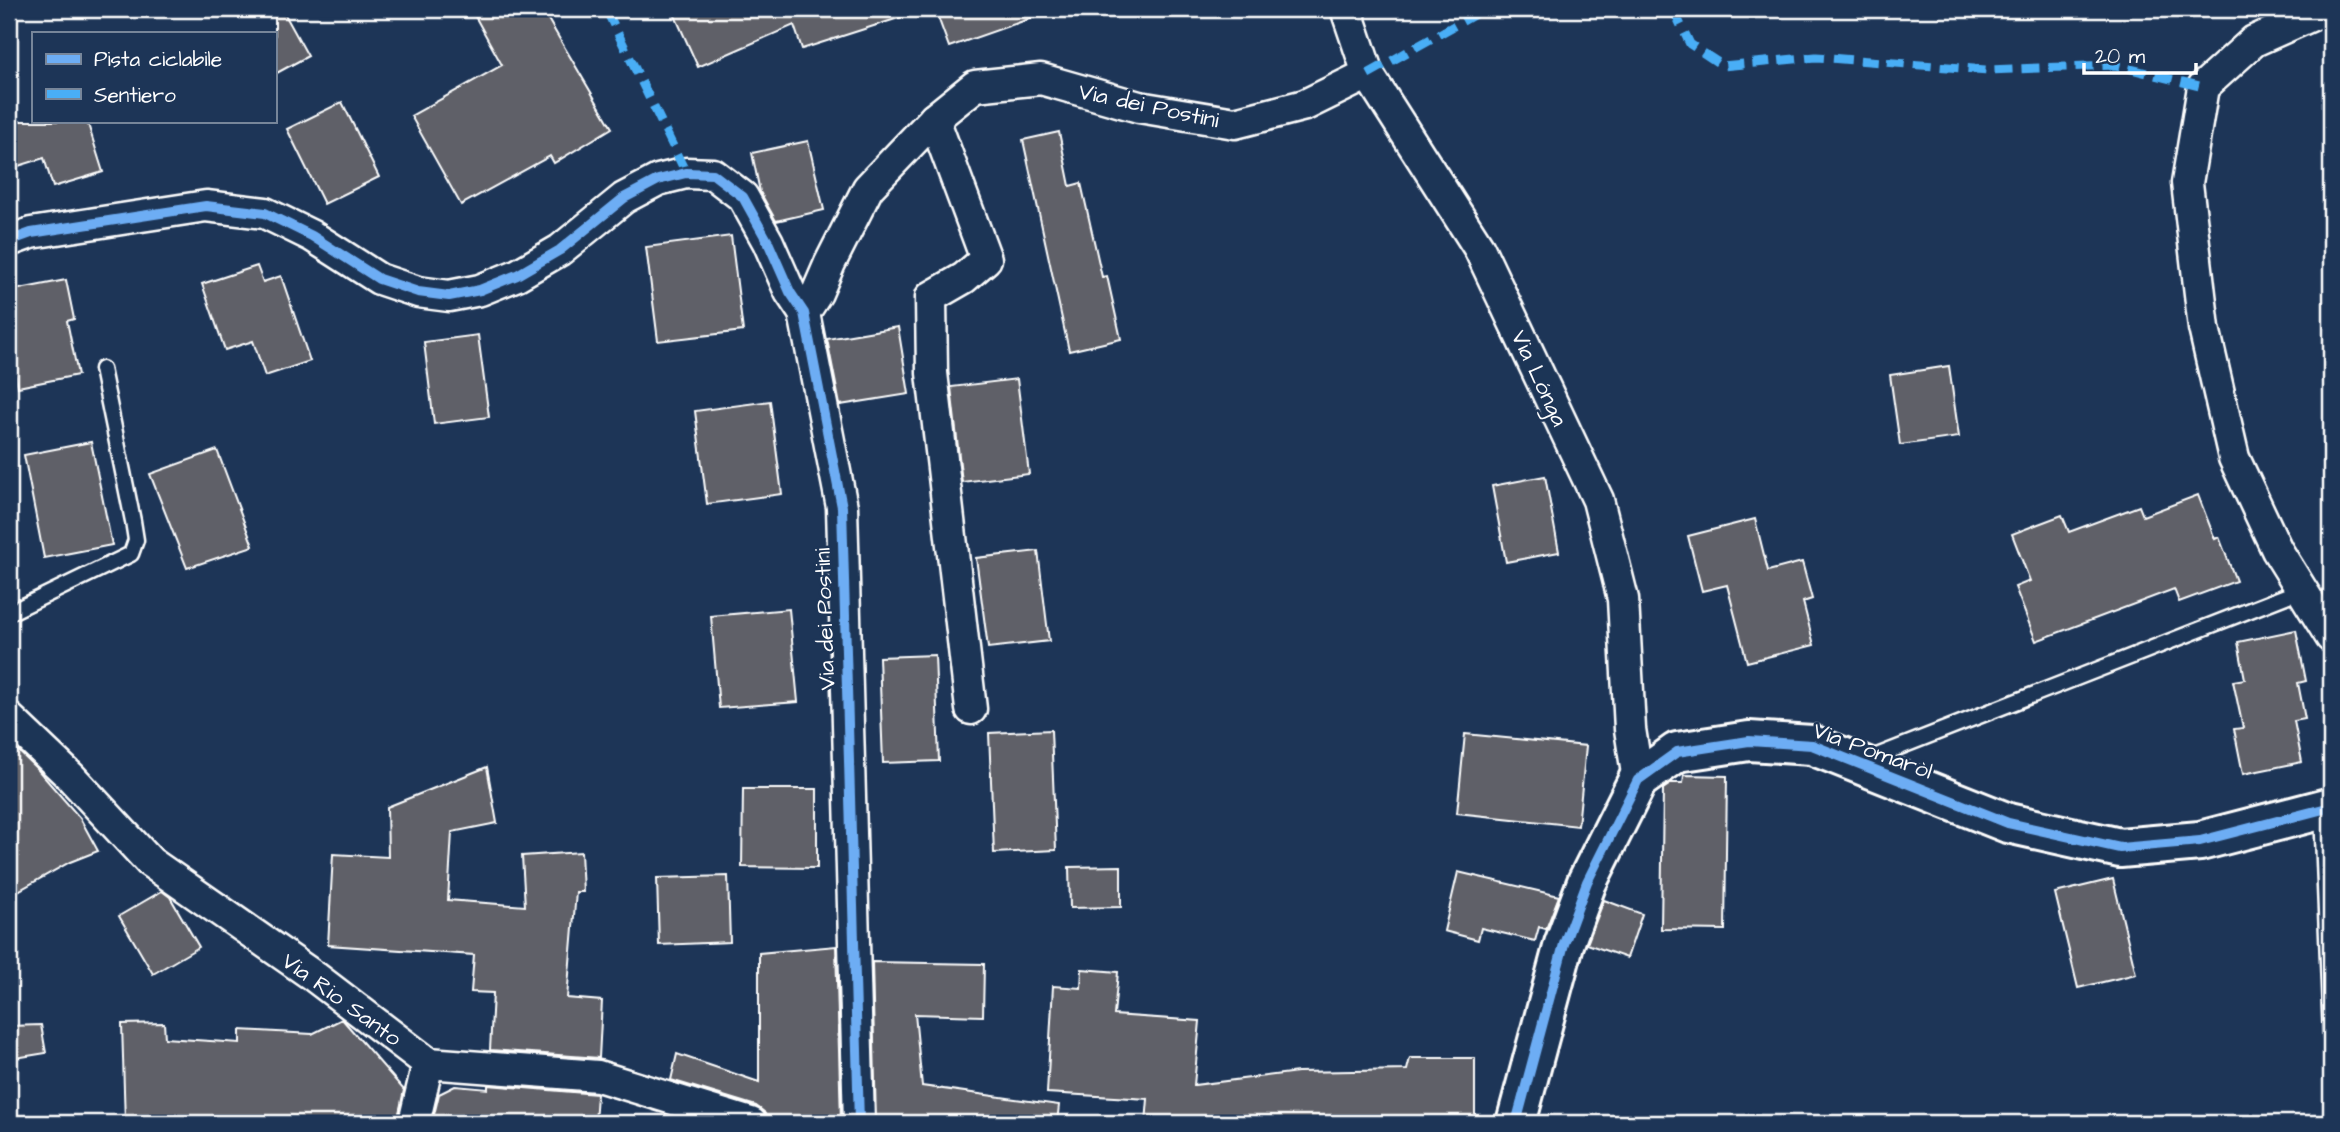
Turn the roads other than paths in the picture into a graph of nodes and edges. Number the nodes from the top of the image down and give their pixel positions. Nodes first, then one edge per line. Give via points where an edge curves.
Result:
1 (1346, 9) edge
2 (2326, 9) edge
3 (1368, 74) junction
4 (934, 119) junction
5 (9, 241) edge
6 (804, 313) junction
7 (102, 369) dead end
8 (2301, 590) junction
9 (9, 613) edge
10 (2331, 637) edge
11 (971, 709) dead end
12 (9, 718) edge
13 (1858, 764) junction
14 (1638, 780) junction
15 (2327, 808) edge
16 (2331, 1037) edge
17 (428, 1062) junction
18 (414, 1123) edge
19 (751, 1123) edge
20 (859, 1123) edge
21 (1517, 1123) edge

1 - 3 street, Via Lónga
2 - 8 street via 2254,41 2203,87 2187,183 2204,328 2234,458
3 - 4 street, Via dei Postini via 1305,105 1235,123 1139,107 1041,79 975,86
3 - 14 street, Via Lónga via 1479,248 1598,500 1622,599
4 - 6 street, Via dei Postini via 868,188
4 - 11 street via 986,259 931,297 932,373
5 - 6 street, Via dei Postini via 31,233 206,206 265,213 380,279 418,292 449,296 517,275 560,250 624,198 658,180 686,173 713,174 743,197
6 - 20 street, Via dei Postini via 842,507
7 - 9 lane via 133,521 131,554
8 - 10 street
8 - 13 lane
12 - 17 street, Via Rio Santo via 150,862
13 - 14 street, Via Pomaròl via 1812,745 1749,741 1678,752
13 - 15 street, Via Pomaròl via 2008,823 2120,848 2200,841
14 - 21 street, Via Pomaròl via 1587,882 1564,944
15 - 16 lane
17 - 18 street
17 - 19 street via 598,1076

